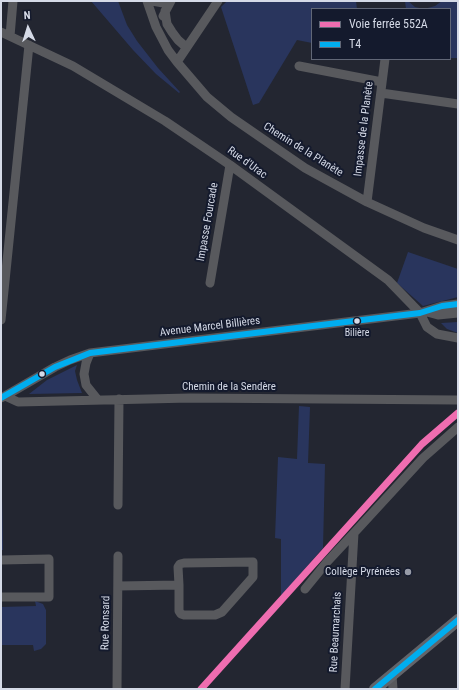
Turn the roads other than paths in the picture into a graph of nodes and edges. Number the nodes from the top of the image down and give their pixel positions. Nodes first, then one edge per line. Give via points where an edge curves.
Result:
1 (13, 1) edge
2 (147, 1) edge
3 (152, 1) edge
4 (218, 1) edge
5 (168, 6) edge
6 (156, 28) junction
7 (1, 32) edge
8 (10, 36) junction
9 (30, 45) junction
10 (186, 46) junction
11 (385, 60) edge
12 (177, 62) junction
13 (299, 66) dead end
14 (382, 82) junction
15 (381, 93) junction
16 (458, 104) edge
17 (230, 165) junction
18 (367, 202) junction
19 (5, 235) edge
20 (458, 240) edge
21 (210, 283) dead end
22 (458, 304) edge
23 (424, 312) junction
24 (458, 313) edge
25 (1, 320) edge
26 (458, 338) edge
27 (90, 353) junction
28 (2, 395) edge
29 (119, 399) junction
30 (98, 400) junction
31 (458, 400) edge
32 (458, 427) edge
33 (118, 505) dead end
34 (354, 533) junction
35 (118, 556) dead end
36 (1, 560) edge
37 (179, 585) junction
38 (118, 586) junction
39 (305, 589) dead end
40 (1, 597) edge
41 (458, 620) edge
42 (392, 675) junction
43 (117, 689) edge
44 (345, 689) edge
45 (375, 689) edge
46 (393, 689) edge

1 - 8 street
2 - 6 street, Chemin de la Planète
3 - 5 street
4 - 10 street
5 - 6 street
5 - 10 street via 167,24 178,40
6 - 12 street, Chemin de la Planète
7 - 8 street, Rue d'Urac
8 - 9 street, Rue d'Urac
9 - 17 street, Rue d'Urac via 72,66 149,111
9 - 19 street
10 - 12 street
11 - 14 street, Impasse de la Planète
12 - 18 street, Chemin de la Planète via 207,97 231,118 305,168
13 - 14 street
14 - 15 street, Impasse de la Planète
15 - 16 street
15 - 18 street, Impasse de la Planète
17 - 21 street, Impasse Fourcade
17 - 23 street, Rue d'Urac via 388,280
18 - 20 street, Chemin de la Planète via 424,228
19 - 25 street
22 - 23 street, Avenue Marcel Billières
23 - 24 street, Avenue Marcel Billières via 438,315
23 - 26 street, Rue d'Urac via 427,327 437,334
23 - 27 street, Avenue Marcel Billières
27 - 28 street, Avenue Marcel Billières via 55,367
27 - 30 street via 84,374 86,385
28 - 30 street, Chemin de la Sendère via 18,402
29 - 30 street, Chemin de la Sendère
29 - 31 street, Chemin de la Sendère
29 - 33 street
32 - 34 street via 423,458
34 - 39 street
34 - 44 street, Rue Beaumarchais
35 - 38 street, Rue Ronsard
36 - 40 street via 49,559 49,597
37 - 37 street via 181,614 215,615 222,612 253,577 253,562 180,564
37 - 38 street
38 - 43 street, Rue Ronsard
41 - 42 main road
42 - 45 main road
42 - 46 street

